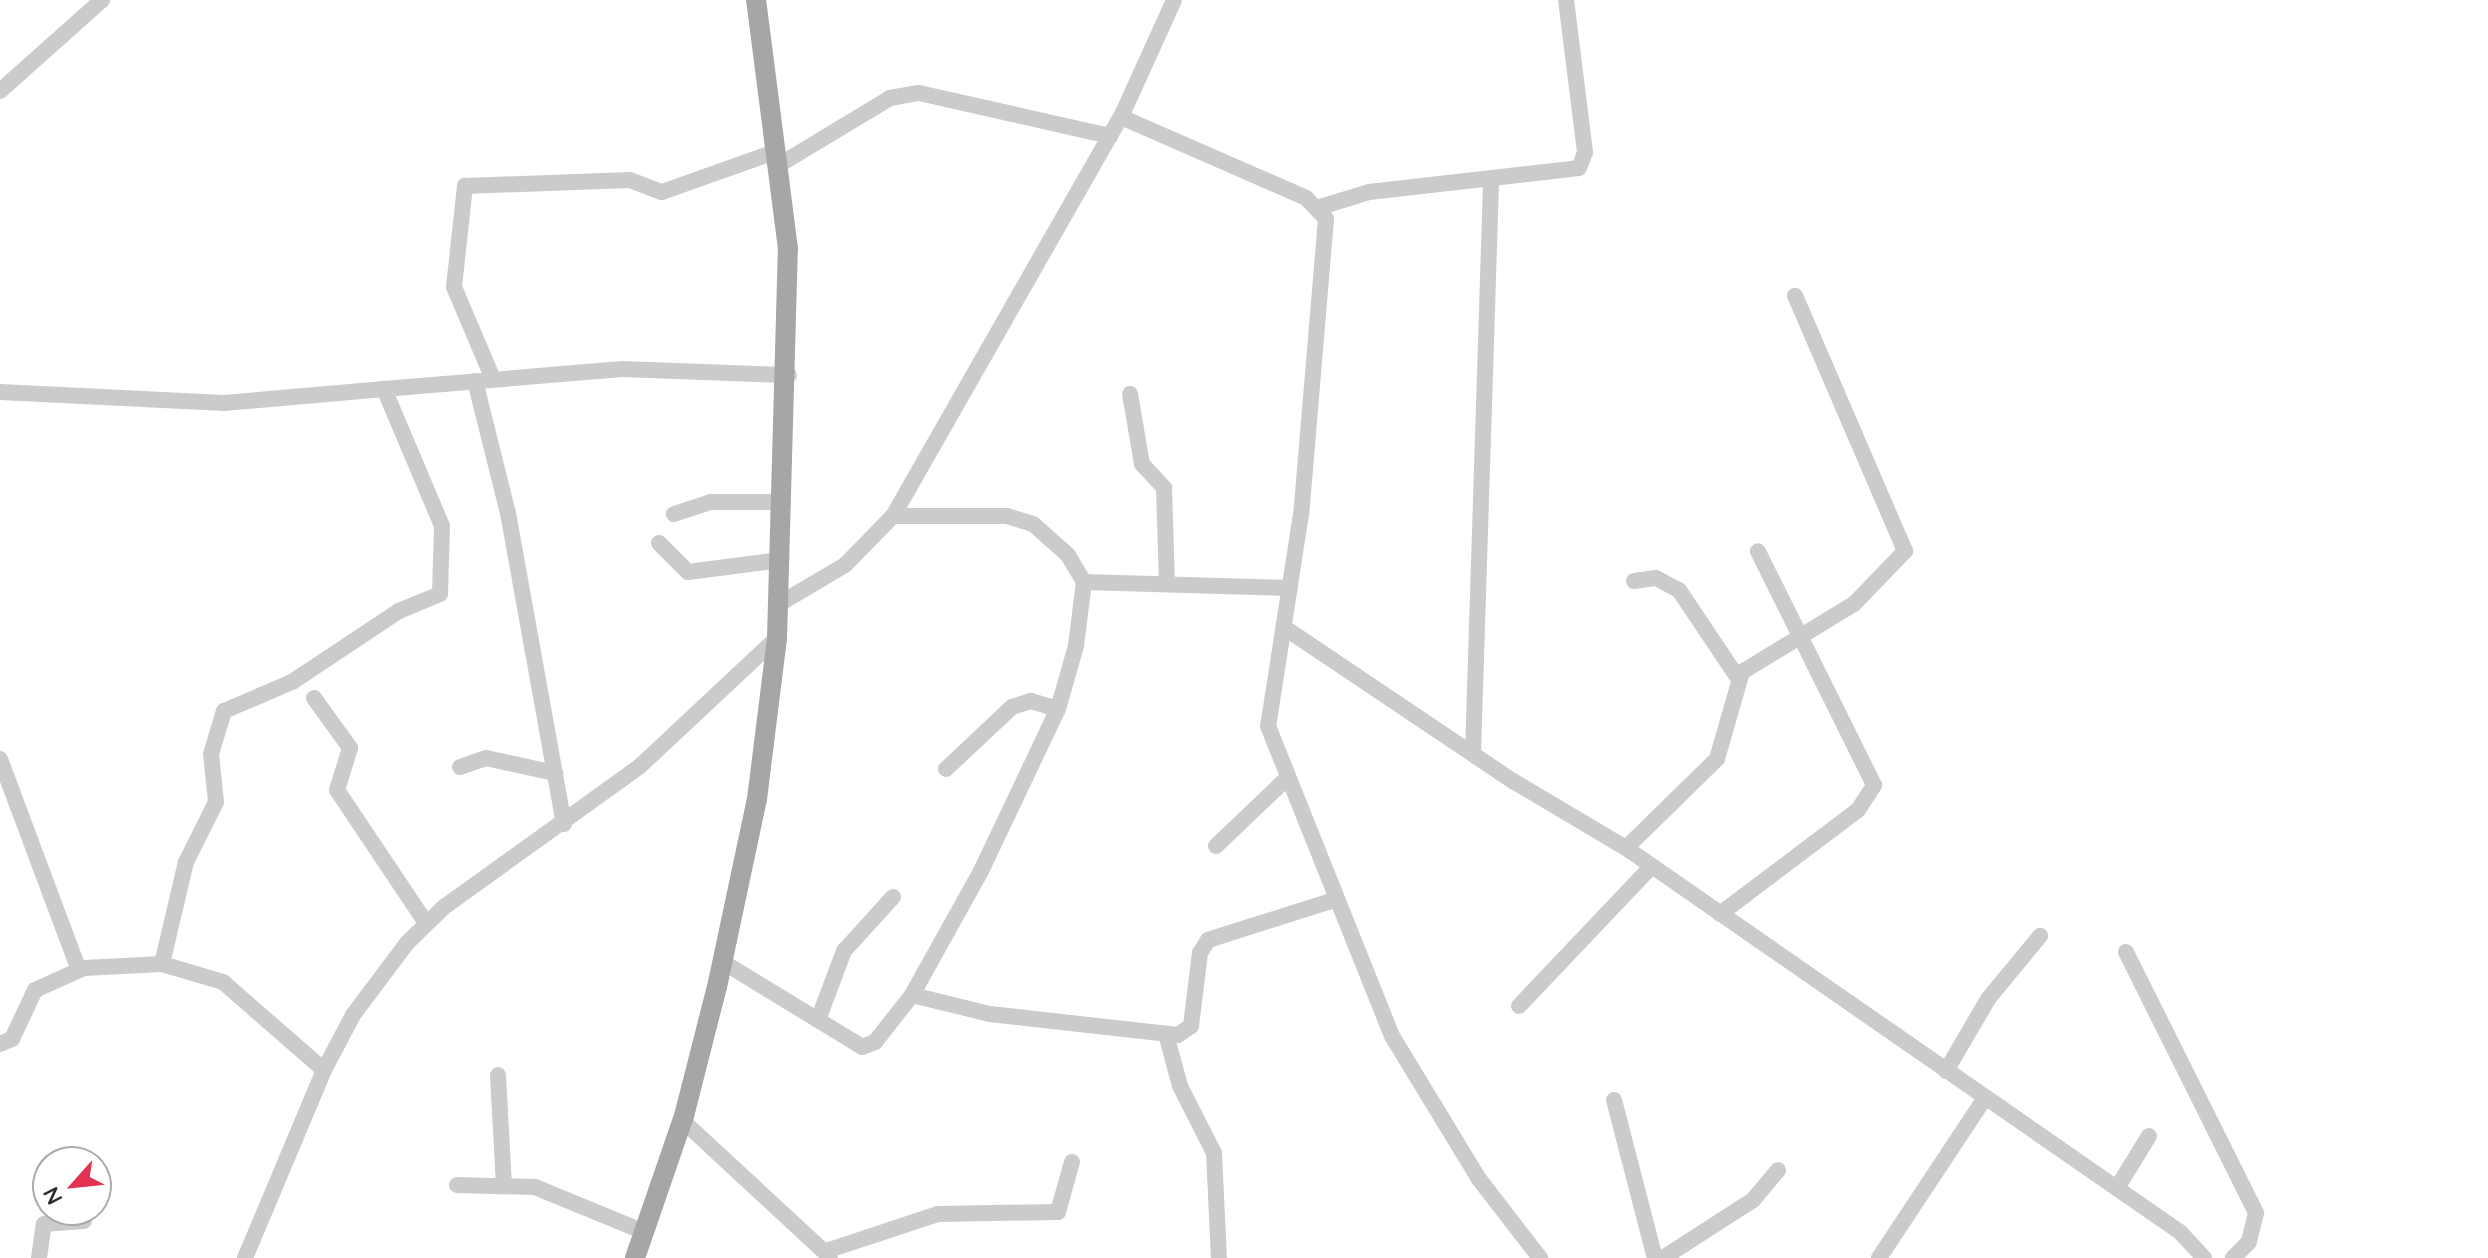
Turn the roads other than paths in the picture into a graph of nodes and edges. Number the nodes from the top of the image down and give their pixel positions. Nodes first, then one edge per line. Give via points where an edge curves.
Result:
1 (102, 0) edge
2 (756, 0) edge
3 (1174, 0) edge
4 (1566, 0) edge
5 (0, 91) edge
6 (1121, 117) junction
7 (1110, 136) junction
8 (778, 158) junction
9 (1491, 182) junction
10 (1320, 207) junction
11 (1795, 296) dead end
12 (789, 375) junction
13 (493, 379) junction
14 (475, 381) junction
15 (384, 389) junction
16 (0, 392) edge
17 (1130, 394) dead end
18 (783, 502) junction
19 (674, 514) dead end
20 (893, 516) junction
21 (659, 543) dead end
22 (1758, 551) dead end
23 (781, 560) junction
24 (1634, 581) dead end
25 (1084, 582) junction
26 (1167, 582) junction
27 (1290, 588) junction
28 (779, 604) junction
29 (1285, 628) junction
30 (1801, 636) junction
31 (777, 638) junction
32 (1738, 678) junction
33 (314, 698) dead end
34 (1058, 709) junction
35 (1473, 753) junction
36 (0, 759) edge
37 (460, 767) dead end
38 (946, 769) dead end
39 (555, 773) junction
40 (1285, 780) junction
41 (564, 824) junction
42 (1216, 846) dead end
43 (1626, 848) junction
44 (1649, 869) junction
45 (893, 897) dead end
46 (1334, 900) junction
47 (1720, 914) junction
48 (426, 923) junction
49 (2040, 936) dead end
50 (2126, 952) dead end
51 (723, 962) junction
52 (162, 964) junction
53 (79, 970) junction
54 (912, 995) junction
55 (1519, 1006) dead end
56 (818, 1020) junction
57 (1166, 1034) junction
58 (0, 1044) edge
59 (324, 1070) junction
60 (1946, 1071) junction
61 (498, 1075) dead end
62 (1985, 1098) junction
63 (1614, 1100) dead end
64 (683, 1121) junction
65 (2149, 1136) dead end
66 (1072, 1162) dead end
67 (1778, 1170) dead end
68 (457, 1185) dead end
69 (504, 1186) junction
70 (2117, 1188) junction
71 (44, 1226) edge
72 (644, 1232) junction
73 (830, 1254) edge
74 (39, 1258) edge
75 (245, 1258) edge
76 (635, 1258) edge
77 (1219, 1258) edge
78 (1540, 1258) edge
79 (1655, 1258) edge
80 (1663, 1258) edge
81 (1879, 1258) edge
82 (2204, 1258) edge
83 (2233, 1258) edge

1 - 5 street
2 - 8 main road
3 - 6 street
4 - 9 street via 1583,163
6 - 7 street
6 - 10 street
7 - 8 street via 919,93 890,98
7 - 20 street
8 - 12 main road
8 - 13 street via 662,192 630,180 465,186 454,287
9 - 10 street via 1369,192
9 - 35 street
10 - 27 street via 1326,219
11 - 30 street via 1905,551 1854,604
12 - 13 street via 622,369
12 - 18 main road
13 - 14 street
14 - 15 street
14 - 39 street via 508,513
15 - 16 street via 224,403
15 - 52 street via 442,526 440,594 399,611 292,682 224,711 211,754 216,802 170,912
17 - 26 street via 1142,464 1164,488
18 - 19 street via 710,502
18 - 23 main road
20 - 25 street via 984,514 1033,524 1068,555
20 - 28 street via 845,565
21 - 23 street via 688,572
22 - 30 street
23 - 28 main road
24 - 32 street via 1656,578 1679,590
25 - 26 street
25 - 34 street via 1076,646
26 - 27 street
27 - 29 street
28 - 31 main road
29 - 35 street
29 - 40 street via 1268,726
30 - 32 street
30 - 47 street via 1874,785 1858,810
31 - 41 street via 639,767
31 - 51 main road via 757,799
32 - 43 street via 1717,759
33 - 48 street via 350,748 337,790
34 - 38 street via 1031,701 1012,707
34 - 54 street
35 - 43 street
36 - 53 street
37 - 39 street via 486,758
39 - 41 street
40 - 42 street
40 - 46 street
41 - 48 street
43 - 44 street
44 - 47 street
44 - 55 street
45 - 56 street via 844,951
46 - 57 street via 1208,940 1200,953 1191,1026
46 - 78 street via 1392,1036 1479,1179
47 - 60 street
48 - 59 street via 380,974
49 - 60 street via 1988,999
50 - 83 street via 2256,1213 2249,1242
51 - 56 street
51 - 64 main road
52 - 53 street
52 - 59 street via 223,982
53 - 58 street via 35,990 12,1039
54 - 56 street via 869,1046
54 - 57 street via 990,1014
57 - 77 street via 1180,1086 1214,1153
59 - 75 street
60 - 62 street
61 - 69 street
62 - 70 street
62 - 81 street
63 - 79 street
64 - 72 main road
64 - 73 street
65 - 70 street
66 - 73 street via 1058,1212 938,1214
67 - 80 street via 1753,1200
68 - 69 street
69 - 72 street via 535,1187
70 - 82 street via 2180,1232
71 - 74 street
72 - 76 main road

